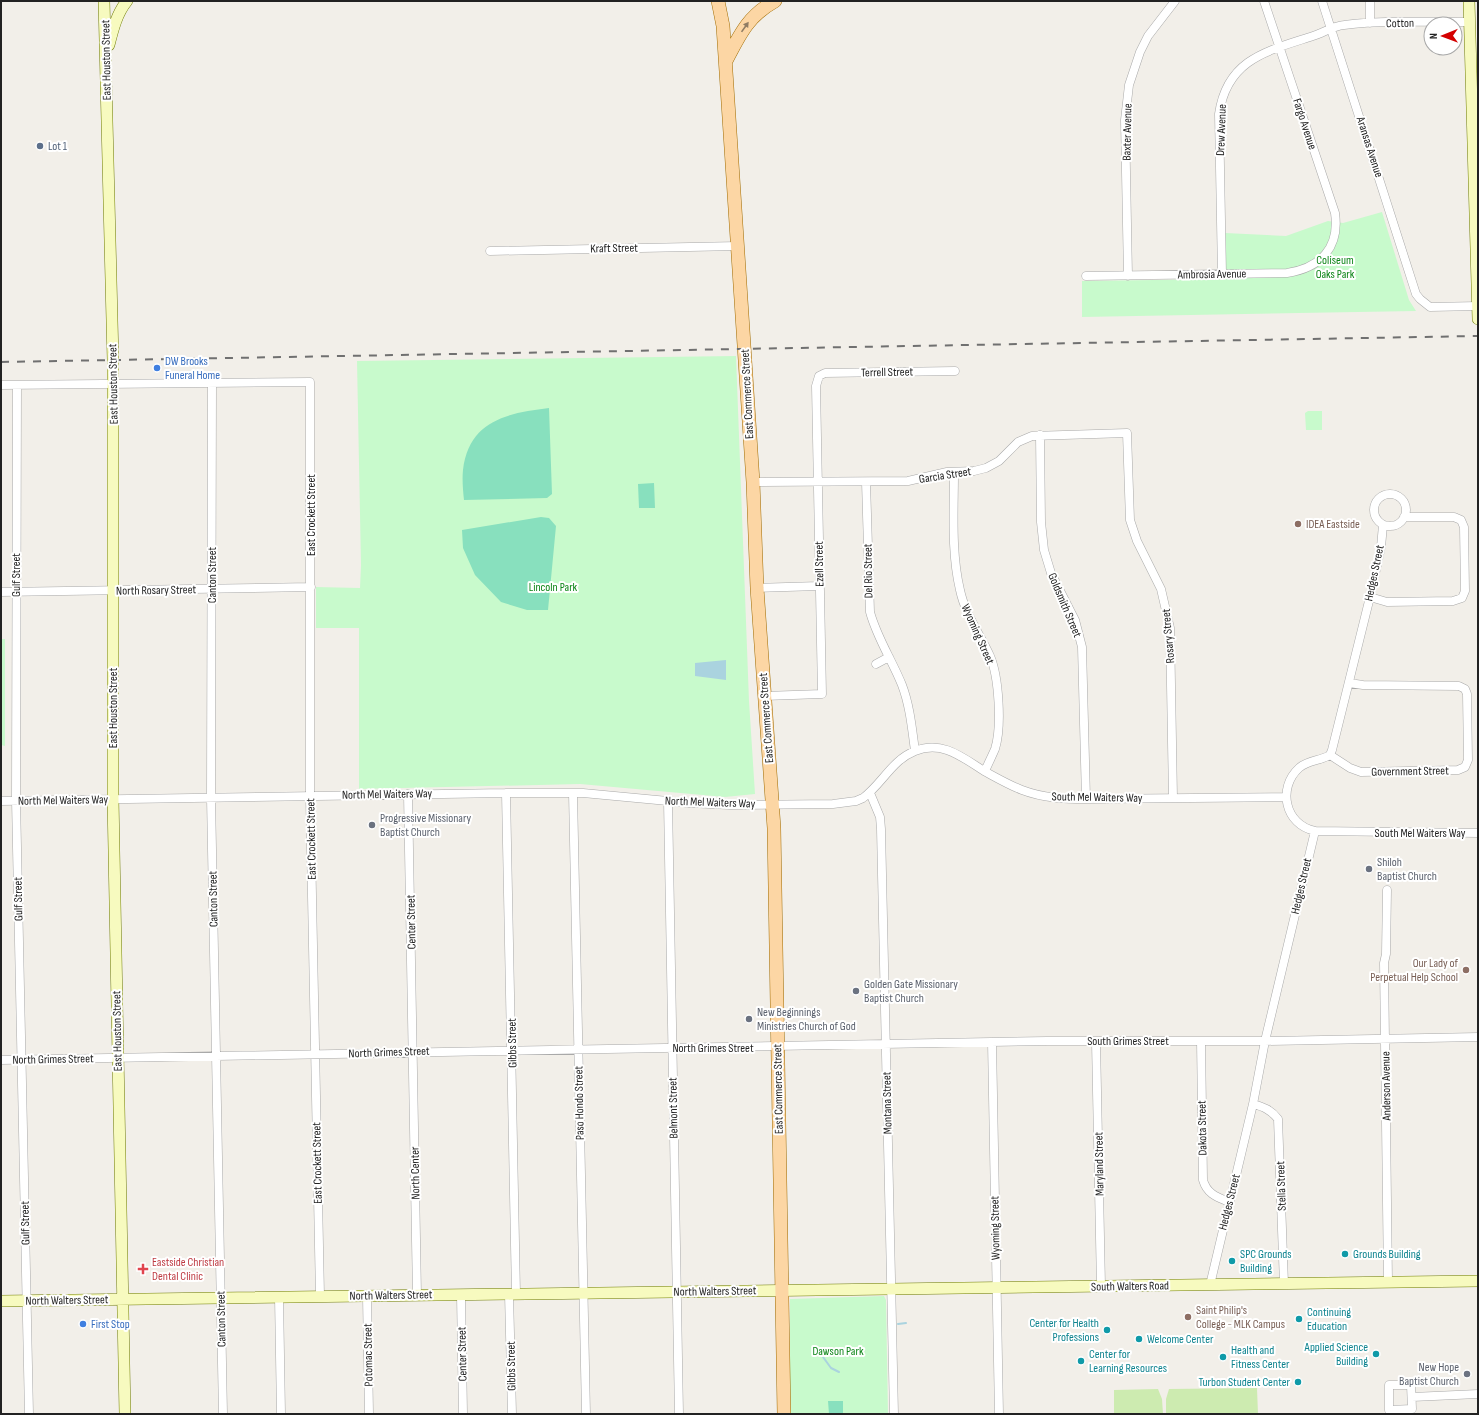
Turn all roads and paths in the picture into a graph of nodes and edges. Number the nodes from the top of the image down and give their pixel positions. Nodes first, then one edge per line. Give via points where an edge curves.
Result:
1 (104, 1) edge
2 (127, 1) edge
3 (718, 1) edge
4 (726, 1) edge
5 (775, 1) edge
6 (1175, 1) edge
7 (1264, 1) edge
8 (1322, 1) edge
9 (1370, 1) edge
10 (1469, 1) edge
11 (723, 22) junction
12 (1469, 22) junction
13 (1370, 23) junction
14 (1332, 29) junction
15 (1280, 47) junction
16 (106, 57) junction
17 (726, 61) junction
18 (1477, 235) edge
19 (738, 246) junction
20 (1330, 248) joint
21 (490, 251) dead end
22 (1222, 274) junction
23 (1086, 276) dead end
24 (1128, 276) junction
25 (1478, 306) edge
26 (1478, 319) edge
27 (955, 371) dead end
28 (819, 376) joint
29 (113, 384) junction
30 (212, 384) junction
31 (1, 385) edge
32 (17, 385) junction
33 (1127, 433) joint
34 (1040, 435) junction
35 (954, 472) junction
36 (818, 481) junction
37 (752, 482) junction
38 (866, 482) junction
39 (1404, 518) junction
40 (1383, 525) junction
41 (820, 586) junction
42 (311, 587) junction
43 (757, 588) junction
44 (212, 589) junction
45 (113, 591) junction
46 (1, 592) edge
47 (16, 592) junction
48 (1370, 597) junction
49 (889, 657) junction
50 (876, 664) dead end
51 (1349, 683) junction
52 (764, 696) junction
53 (915, 751) junction
54 (1330, 755) junction
55 (985, 771) junction
56 (506, 793) junction
57 (573, 793) junction
58 (870, 793) junction
59 (408, 794) junction
60 (310, 796) junction
61 (1286, 797) junction
62 (211, 798) junction
63 (1173, 798) junction
64 (113, 799) junction
65 (1086, 799) junction
66 (16, 800) junction
67 (1, 801) edge
68 (668, 801) junction
69 (772, 804) junction
70 (1314, 831) junction
71 (1478, 833) edge
72 (1387, 890) dead end
73 (1478, 1037) edge
74 (1386, 1038) junction
75 (1201, 1041) junction
76 (1265, 1041) junction
77 (992, 1042) junction
78 (1096, 1042) junction
79 (886, 1045) junction
80 (778, 1047) junction
81 (672, 1048) junction
82 (578, 1049) junction
83 (512, 1050) junction
84 (414, 1051) junction
85 (315, 1054) junction
86 (216, 1056) junction
87 (118, 1058) junction
88 (1, 1060) edge
89 (21, 1060) junction
90 (1253, 1104) junction
91 (1229, 1202) junction
92 (1478, 1281) edge
93 (1388, 1282) junction
94 (1284, 1284) junction
95 (1210, 1285) junction
96 (1101, 1286) junction
97 (996, 1288) junction
98 (891, 1289) junction
99 (782, 1291) junction
100 (676, 1292) junction
101 (583, 1293) junction
102 (461, 1294) junction
103 (513, 1294) junction
104 (417, 1295) junction
105 (320, 1296) junction
106 (367, 1296) junction
107 (278, 1297) junction
108 (221, 1298) junction
109 (122, 1299) junction
110 (1, 1301) edge
111 (27, 1301) junction
112 (1478, 1394) edge
113 (1412, 1397) dead end
114 (29, 1414) edge
115 (125, 1414) edge
116 (223, 1414) edge
117 (281, 1414) edge
118 (369, 1414) edge
119 (463, 1414) edge
120 (512, 1414) edge
121 (586, 1414) edge
122 (679, 1414) edge
123 (784, 1414) edge
124 (894, 1414) edge
125 (999, 1414) edge

1 - 16 main road, East Houston Street
2 - 16 main road via 115,23
3 - 11 main road, East Commerce Street
4 - 11 main road, East Commerce Street
17 -> 5 main road via 745,25
6 - 24 street, Baxter Avenue via 1148,36 1129,85 1125,120
7 - 15 street, Fargo Avenue
8 - 14 street, Aransas Avenue
9 - 13 street
10 - 12 main road
11 - 17 main road, East Commerce Street
12 - 13 street, Cotton
12 - 18 main road
13 - 14 street, Cotton
14 - 15 street, Drew Avenue
14 - 25 street, Aransas Avenue via 1416,294 1430,307
15 - 20 street, Fargo Avenue via 1335,213 1335,233
15 - 22 street, Drew Avenue via 1263,53 1243,66 1228,84 1220,106
16 - 29 main road, East Houston Street
17 - 19 main road, East Commerce Street
18 - 25 main road
19 - 21 street, Kraft Street
19 - 37 main road, East Commerce Street
20 - 22 street, Ambrosia Avenue via 1316,263 1296,272
22 - 24 street, Ambrosia Avenue
23 - 24 street, Ambrosia Avenue
25 - 26 main road
27 - 28 street, Terrell Street via 825,373
28 - 36 street, Ezell Street via 816,386
29 - 30 street
29 - 32 street
29 - 45 main road, East Houston Street
30 - 42 street, East Crockett Street via 310,382
30 - 44 street, Canton Street
31 - 32 street
32 - 47 street, Gulf Street
33 - 34 street, Garcia Street
33 - 63 street, Rosary Street via 1130,520 1161,589 1170,628
34 - 35 street, Garcia Street via 1018,442 999,461 986,468
34 - 65 street, Goldsmith Street via 1041,522 1044,550 1051,574 1074,620 1082,647
35 - 38 street, Garcia Street via 908,481
35 - 55 street, Wyoming Street via 955,558 960,592 967,612 990,657 997,689 997,737
36 - 37 street, Garcia Street
36 - 38 street, Garcia Street
36 - 41 street, Ezell Street
37 - 43 main road, East Commerce Street
38 - 49 street, Del Rio Street via 870,612
39 - 40 street via 1395,526
39 - 40 street via 1405,510 1400,498 1385,495 1378,500 1374,511 1376,519
39 - 48 street via 1454,517 1461,520 1464,527 1465,591 1462,598 1453,601 1387,602
40 - 48 street, Hedges Street
41 - 43 street
41 - 52 street, Ezell Street via 822,694
42 - 44 street, North Rosary Street
42 - 60 street, East Crockett Street
43 - 52 main road, East Commerce Street
44 - 45 street, North Rosary Street
44 - 62 street, Canton Street
45 - 47 street, North Rosary Street
45 - 64 main road, East Houston Street
46 - 47 street, North Rosary Street
47 - 66 street, Gulf Street
48 - 51 street, Hedges Street
49 - 50 street
49 - 53 street, Del Rio Street via 903,686
51 - 54 street, Hedges Street
51 - 54 street, Government Street via 1459,686 1465,689 1468,694 1468,760 1465,767 1458,770 1360,772
52 - 69 main road, East Commerce Street
53 - 55 street, South Mel Waiters Way via 935,747 953,751
53 - 58 street, South Mel Waiters Way via 895,764
54 - 61 street via 1298,769 1288,781
55 - 65 street, South Mel Waiters Way via 1002,782 1038,795
56 - 57 street, North Mel Waiters Way
56 - 59 street, North Mel Waiters Way
56 - 83 street, Gibbs Street
57 - 68 street, North Mel Waiters Way
57 - 82 street, Paso Hondo Street
58 - 69 street, South Mel Waiters Way via 846,803
58 - 79 street, Montana Street via 880,817 881,829
59 - 60 street, North Mel Waiters Way
59 - 84 street, Center Street
60 - 62 street, North Mel Waiters Way
60 - 85 street, East Crockett Street
61 - 63 street, South Mel Waiters Way
61 - 70 street via 1287,807 1295,820 1301,826
62 - 64 street, North Mel Waiters Way
62 - 86 street, Canton Street
63 - 65 street, South Mel Waiters Way
64 - 66 street, North Mel Waiters Way
64 - 87 main road, East Houston Street
66 - 67 street, North Mel Waiters Way
66 - 89 street, Gulf Street
68 - 69 street, North Mel Waiters Way
68 - 81 street, Belmont Street
69 - 80 main road, East Commerce Street
70 - 71 street, South Mel Waiters Way
70 - 76 street, Hedges Street
72 - 74 street, Anderson Avenue via 1384,963
73 - 74 street, South Grimes Street
74 - 76 street, South Grimes Street
74 - 93 street, Anderson Avenue
75 - 76 street, South Grimes Street
75 - 78 street, South Grimes Street
75 - 91 street, Dakota Street via 1203,1180 1212,1194
76 - 90 street, Hedges Street
77 - 78 street, South Grimes Street
77 - 79 street, South Grimes Street
77 - 97 street, Wyoming Street
78 - 96 street, Maryland Street
79 - 80 street, South Grimes Street
79 - 98 street, Montana Street
80 - 81 street, North Grimes Street
80 - 99 main road, East Commerce Street
81 - 82 street, North Grimes Street
81 - 100 street, Belmont Street
82 - 83 street, North Grimes Street
82 - 101 street, Paso Hondo Street
83 - 84 street, North Grimes Street
83 - 103 street, Gibbs Street
84 - 85 street, North Grimes Street
84 - 104 street, North Center
85 - 86 street, North Grimes Street
85 - 105 street, East Crockett Street
86 - 87 street, North Grimes Street
86 - 108 street, Canton Street
87 - 89 street, North Grimes Street
87 - 109 main road, East Houston Street
88 - 89 street, North Grimes Street
89 - 111 street, Gulf Street
90 - 91 street, Hedges Street
90 - 94 street, Stella Street via 1274,1113 1278,1119
91 - 95 street, Hedges Street
92 - 93 main road, South Walters Road
93 - 94 main road, South Walters Road
94 - 95 main road, South Walters Road
95 - 96 main road, South Walters Road
96 - 97 main road, South Walters Road
97 - 98 main road, South Walters Road
97 - 125 street, Wyoming Street
98 - 99 main road, South Walters Road
98 - 124 street, Montana Street
99 - 100 main road, North Walters Street
99 - 123 main road, East Commerce Street
100 - 101 main road, North Walters Street
100 - 122 street, Belmont Street
101 - 103 main road, North Walters Street
101 - 121 street, Paso Hondo Street
102 - 103 main road, North Walters Street
102 - 104 main road, North Walters Street
102 - 119 street, Center Street
103 - 120 street, Gibbs Street
104 - 106 main road, North Walters Street
105 - 106 main road, North Walters Street
105 - 107 main road, North Walters Street
106 - 118 street, Potomac Street
107 - 108 main road, North Walters Street
107 - 117 street
108 - 109 main road, North Walters Street
108 - 116 street, Canton Street
109 - 111 main road, North Walters Street
109 - 115 main road, East Houston Street
110 - 111 main road, North Walters Street
111 - 114 street, Gulf Street
112 - 113 street

